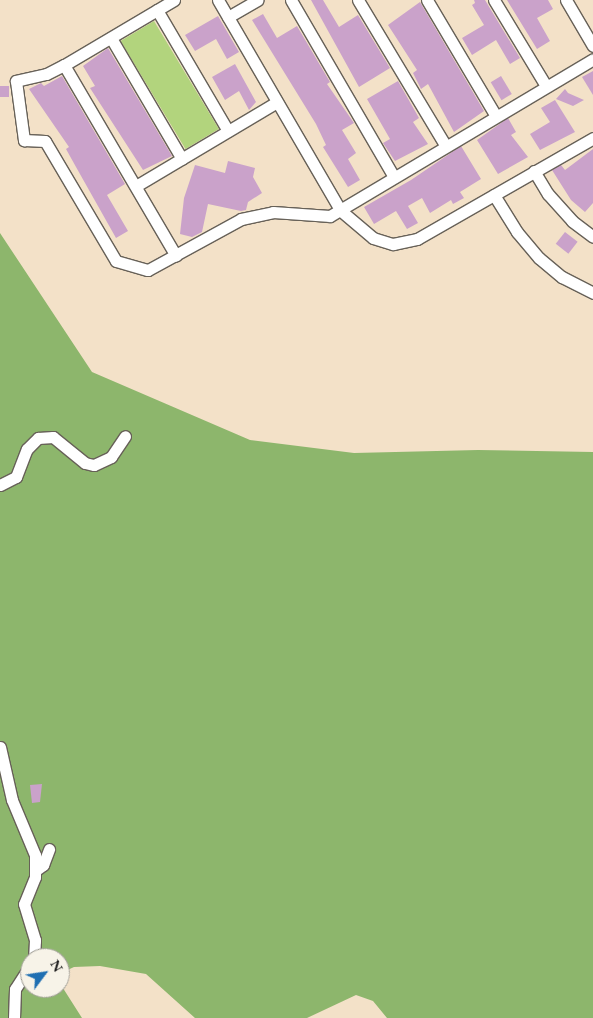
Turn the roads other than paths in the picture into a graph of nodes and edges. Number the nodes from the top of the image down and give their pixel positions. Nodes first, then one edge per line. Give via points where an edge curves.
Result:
1 (174, 0) edge
2 (218, 0) edge
3 (258, 0) edge
4 (291, 0) edge
5 (358, 0) edge
6 (427, 0) edge
7 (494, 0) edge
8 (566, 0) edge
9 (157, 10) junction
10 (228, 17) junction
11 (111, 38) junction
12 (593, 46) edge
13 (593, 59) edge
14 (64, 65) junction
15 (546, 86) junction
16 (277, 102) junction
17 (496, 116) junction
18 (228, 132) junction
19 (593, 138) edge
20 (445, 145) junction
21 (182, 159) junction
22 (534, 171) junction
23 (394, 176) junction
24 (136, 186) junction
25 (494, 195) junction
26 (340, 210) junction
27 (592, 235) edge
28 (176, 256) junction
29 (593, 294) edge
30 (125, 436) dead end
31 (0, 485) edge
32 (0, 748) edge
33 (49, 848) dead end
34 (36, 870) junction
35 (35, 948) edge
36 (20, 981) edge
37 (14, 1018) edge

1 - 9 street
2 - 10 street
3 - 10 street
4 - 23 street
5 - 20 street
6 - 17 street
7 - 15 street
8 - 12 street
9 - 11 street
9 - 18 street
10 - 16 street
11 - 14 street
11 - 21 street
13 - 15 street
14 - 24 street
14 - 28 street via 46,74 16,81 24,140 45,142 116,260 148,270
15 - 17 street
16 - 18 street
16 - 26 street
17 - 20 street
18 - 21 street
19 - 22 street
20 - 23 street
21 - 24 street
22 - 25 street
22 - 27 street via 548,194 572,221
23 - 26 street
24 - 28 street
25 - 26 street via 417,239 393,244 373,238
25 - 29 street via 517,232 539,258 562,277
26 - 28 street via 330,216 273,212 241,219
30 - 31 street via 111,457 94,465 79,459 53,437 38,438 27,449 16,476
32 - 34 street via 12,800 31,844
33 - 34 street via 43,865
34 - 35 street via 24,904
36 - 37 street via 15,989

